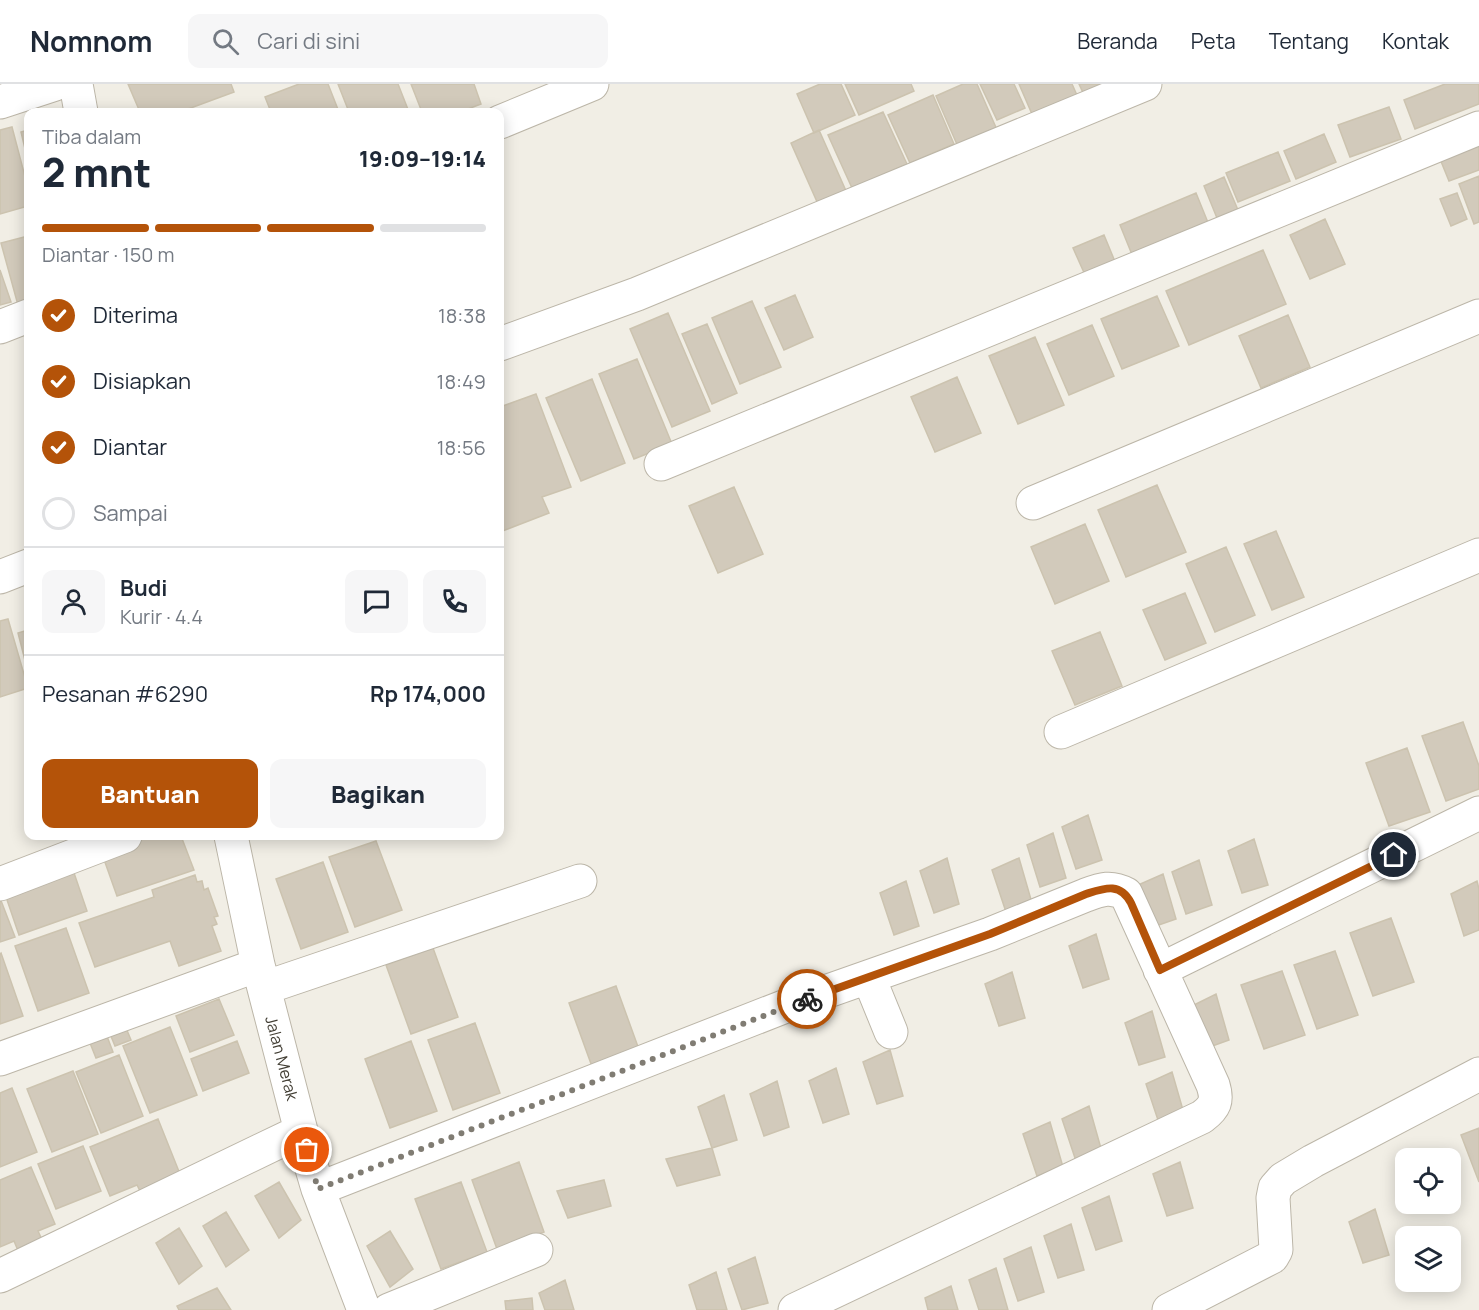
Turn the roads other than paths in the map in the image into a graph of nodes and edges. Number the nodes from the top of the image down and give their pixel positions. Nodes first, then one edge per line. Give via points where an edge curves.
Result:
1 (55, 84) edge
2 (76, 84) edge
3 (592, 84) edge
4 (1145, 84) edge
5 (0, 102) edge
6 (80, 108) edge
7 (504, 120) edge
8 (1479, 128) edge
9 (1479, 316) edge
10 (24, 317) edge
11 (0, 327) edge
12 (504, 343) edge
13 (661, 464) dead end
14 (1033, 503) dead end
15 (1479, 555) edge
16 (24, 568) edge
17 (0, 577) edge
18 (1061, 732) dead end
19 (1479, 813) edge
20 (114, 840) edge
21 (232, 840) edge
22 (580, 881) dead end
23 (0, 884) edge
24 (1160, 970) junction
25 (261, 976) junction
26 (869, 978) junction
27 (891, 1032) dead end
28 (0, 1059) edge
29 (1479, 1074) edge
30 (301, 1131) junction
31 (318, 1189) junction
32 (536, 1250) dead end
33 (0, 1276) edge
34 (364, 1310) edge
35 (389, 1310) edge
36 (795, 1310) edge
37 (1168, 1310) edge

1 - 5 street
2 - 6 street
3 - 7 street
4 - 12 street via 637,294
8 - 13 street
9 - 14 street
10 - 11 street
15 - 18 street
16 - 17 street
19 - 24 street
20 - 23 street
21 - 25 street, Jalan Merak
22 - 25 street
24 - 26 street via 1126,894 1114,888 1086,894
24 - 36 street via 1214,1085 1217,1098 1213,1109
25 - 28 street
25 - 30 street, Jalan Merak
26 - 27 street
26 - 31 street via 791,1004
29 - 37 street via 1283,1179 1273,1198 1276,1250 1272,1257
30 - 31 street, Jalan Merak
30 - 33 street
31 - 34 street, Jalan Merak
32 - 35 street

